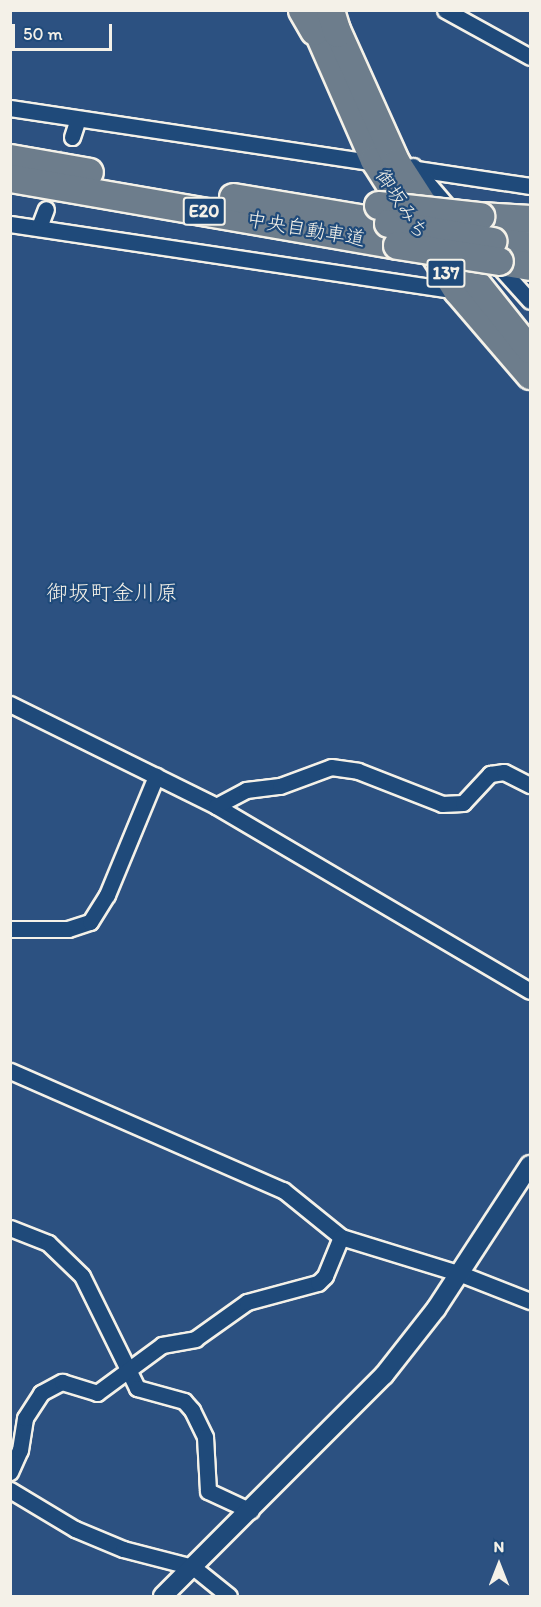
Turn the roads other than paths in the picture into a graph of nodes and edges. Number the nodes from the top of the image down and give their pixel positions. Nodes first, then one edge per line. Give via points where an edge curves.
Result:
1 (445, 10) edge
2 (320, 18) edge
3 (531, 57) edge
4 (10, 108) edge
5 (78, 119) junction
6 (72, 137) tunnel mouth
7 (10, 158) edge
8 (394, 163) junction
9 (10, 178) edge
10 (531, 186) edge
11 (46, 210) tunnel mouth
12 (531, 219) edge
13 (10, 224) edge
14 (388, 224) junction
15 (39, 227) junction
16 (531, 246) edge
17 (496, 251) junction
18 (531, 266) edge
19 (457, 291) junction
20 (531, 301) edge
21 (531, 350) edge
22 (531, 376) edge
23 (10, 704) edge
24 (156, 776) junction
25 (531, 785) edge
26 (216, 806) junction
27 (10, 929) edge
28 (531, 991) edge
29 (10, 1071) edge
30 (531, 1165) edge
31 (10, 1228) edge
32 (341, 1237) junction
33 (460, 1274) junction
34 (531, 1301) edge
35 (128, 1371) junction
36 (10, 1472) edge
37 (10, 1490) edge
38 (250, 1511) junction
39 (193, 1567) junction
40 (163, 1596) edge
41 (229, 1596) edge

1 - 3 street
2 - 8 highway, 御坂みち / 137
4 - 5 street
5 - 6 street
5 - 8 street
7 - 14 highway, 中央自動車道 / E20
8 - 10 street
8 - 19 highway, 御坂みち / 137
8 - 20 street
8 - 21 highway, 御坂みち / 137 via 464,267
9 - 14 highway, 中央自動車道 / E20
11 - 15 street
12 - 14 highway, bridge via 480,216
13 - 15 street
14 - 17 highway, 中央自動車道 / E20, bridge
15 - 19 street
16 - 17 highway, 中央自動車道 / E20
17 - 18 highway, 中央自動車道 / E20
19 - 22 highway, 御坂みち / 137
23 - 24 street
24 - 26 street
24 - 27 street via 107,895 90,922 68,929
25 - 26 street via 504,772 490,774 462,803 442,804 358,771 332,767 280,786 246,790
26 - 28 street
29 - 32 street via 284,1190
30 - 33 street
31 - 35 street via 48,1243 82,1276
32 - 33 street
32 - 35 street via 325,1276 318,1283 247,1302 195,1339 162,1345
33 - 34 street
33 - 38 street via 384,1375
35 - 36 street via 97,1393 62,1382 41,1393 25,1418 20,1450
35 - 38 street via 137,1388 184,1401 192,1410 205,1437 208,1491
37 - 39 street via 75,1529 113,1545
38 - 39 street
39 - 40 street
39 - 41 street

